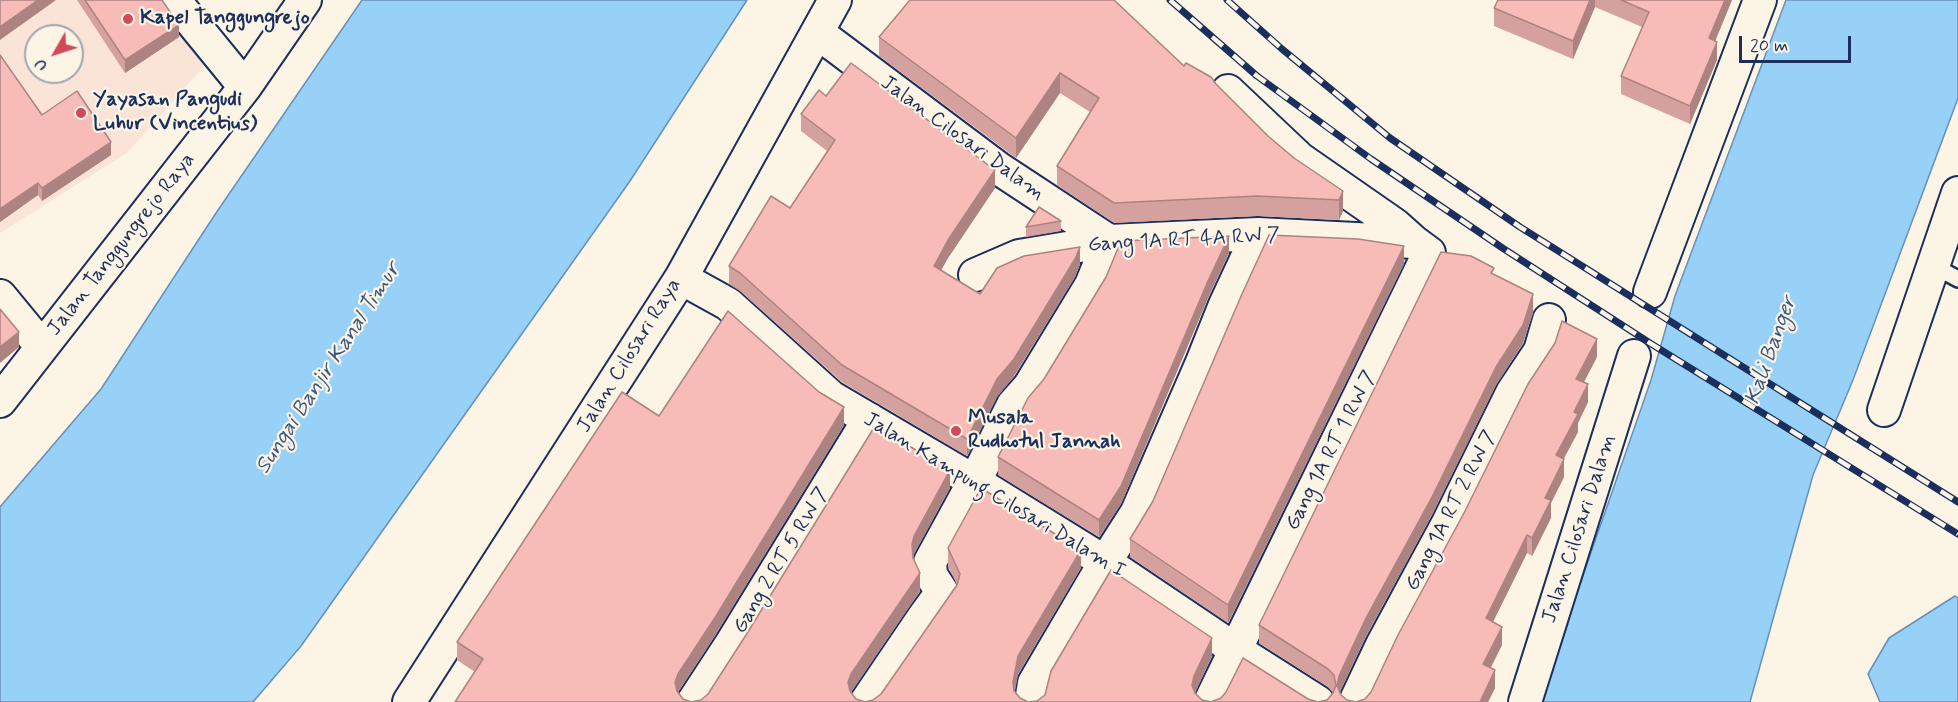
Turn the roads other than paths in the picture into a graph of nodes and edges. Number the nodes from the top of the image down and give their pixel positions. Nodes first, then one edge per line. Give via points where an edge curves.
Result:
1 (174, 0) edge
2 (305, 0) edge
3 (835, 0) edge
4 (1760, 0) edge
5 (818, 33) junction
6 (245, 87) junction
7 (1228, 91) dead end
8 (1958, 193) edge
9 (1258, 234) junction
10 (1109, 241) junction
11 (1421, 248) junction
12 (1946, 273) edge
13 (975, 274) dead end
14 (681, 278) junction
15 (1650, 292) dead end
16 (0, 296) edge
17 (1548, 320) dead end
18 (42, 347) junction
19 (1634, 356) dead end
20 (0, 401) edge
21 (1884, 410) dead end
22 (869, 419) junction
23 (974, 480) junction
24 (1105, 562) junction
25 (1236, 650) junction
26 (409, 702) edge
27 (693, 702) edge
28 (866, 702) edge
29 (1031, 702) edge
30 (1210, 702) edge
31 (1318, 702) edge
32 (1355, 702) edge
33 (1525, 702) edge

1 - 6 street
2 - 6 street, Jalan Tanggungrejo Raya
3 - 5 street, Jalan Cilosari Raya
4 - 15 street
5 - 10 street, Jalan Cilosari Dalam via 998,168
5 - 14 street, Jalan Cilosari Raya
6 - 18 street, Jalan Tanggungrejo Raya
7 - 11 street via 1300,159 1395,225
8 - 12 street
9 - 10 street, Gang 1A RT 4A RW 7
9 - 11 street, Gang 1A RT 4A RW 7
9 - 24 street via 1137,512
10 - 13 street, Gang 1A RT 4A RW 7 via 1019,256
10 - 23 street via 1091,285 1029,387 1013,405
11 - 25 street, Gang 1A RT 1 RW 7 via 1323,474
12 - 21 street
14 - 22 street, Jalan Kampung Cilosari Dalam I via 728,304 831,397
14 - 26 street, Jalan Cilosari Raya
16 - 18 street
17 - 32 street, Gang 1A RT 2 RW 7 via 1540,351 1512,393
18 - 20 street, Jalan Tanggungrejo Raya
19 - 33 street, Jalan Cilosari Dalam
22 - 23 street, Jalan Kampung Cilosari Dalam I
22 - 27 street, Gang 2 RT 5 RW 7
23 - 24 street, Jalan Kampung Cilosari Dalam I
23 - 28 street via 930,562 931,575 942,592
24 - 25 street, Jalan Kampung Cilosari Dalam I
24 - 29 street via 1034,683
25 - 30 street, Gang 1A RT 1 RW 7
25 - 31 street, Jalan Kampung Cilosari Dalam I

